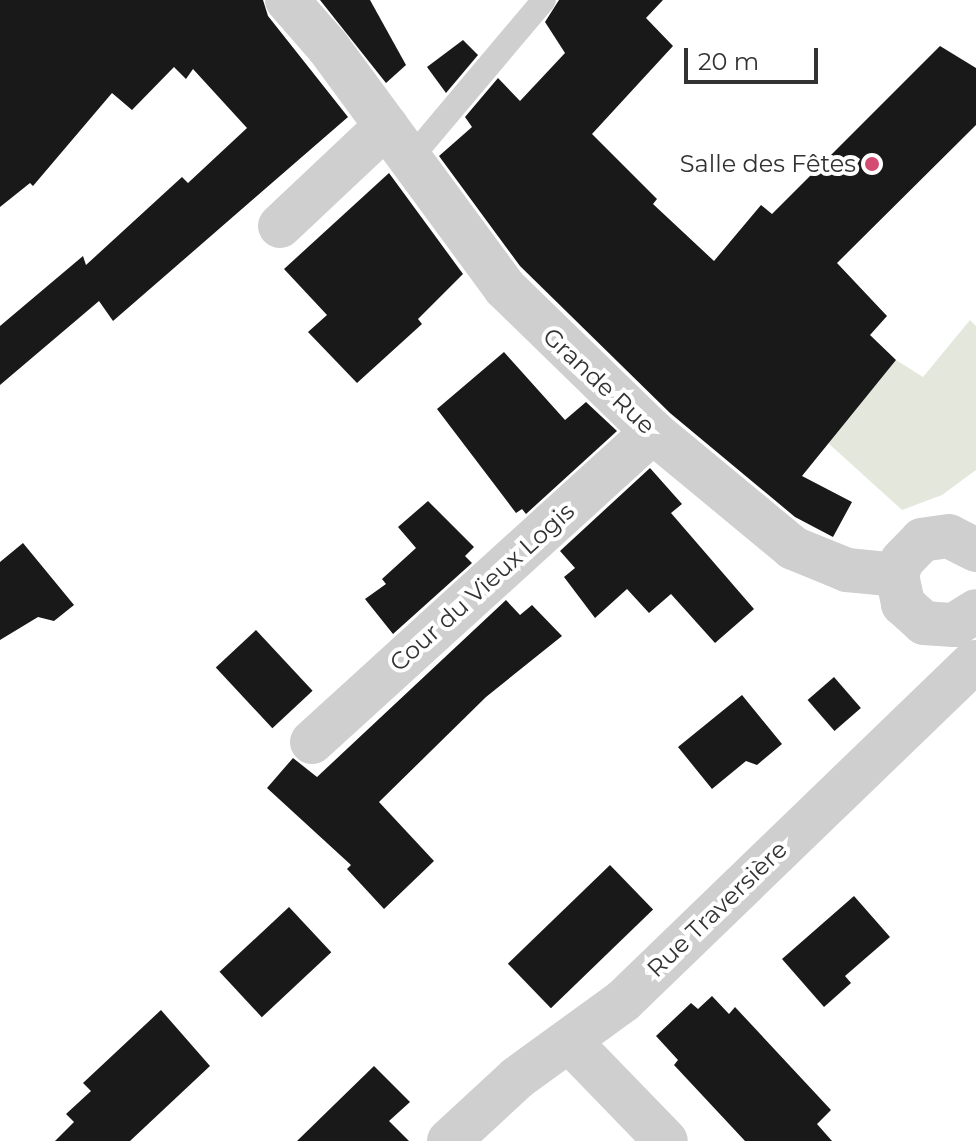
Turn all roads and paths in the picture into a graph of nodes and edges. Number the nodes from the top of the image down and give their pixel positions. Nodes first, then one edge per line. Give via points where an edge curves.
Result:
1 (287, 0) edge
2 (544, 0) edge
3 (398, 142) junction
4 (280, 226) dead end
5 (653, 432) junction
6 (972, 540) edge
7 (897, 575) junction
8 (959, 619) edge
9 (975, 663) edge
10 (312, 742) dead end
11 (569, 1041) junction
12 (449, 1141) edge
13 (666, 1141) edge

1 - 3 street, Grande Rue
2 - 3 lane
3 - 4 street
3 - 5 street, Grande Rue via 525,311
5 - 7 street, Grande Rue via 793,548 847,570
5 - 10 street, Cour du Vieux Logis
6 - 7 street via 922,540 902,561
7 - 8 street via 903,604 912,615
8 - 9 street
9 - 11 street, Rue Traversière via 623,1001
11 - 12 street, Rue Traversière via 517,1078
11 - 13 street

